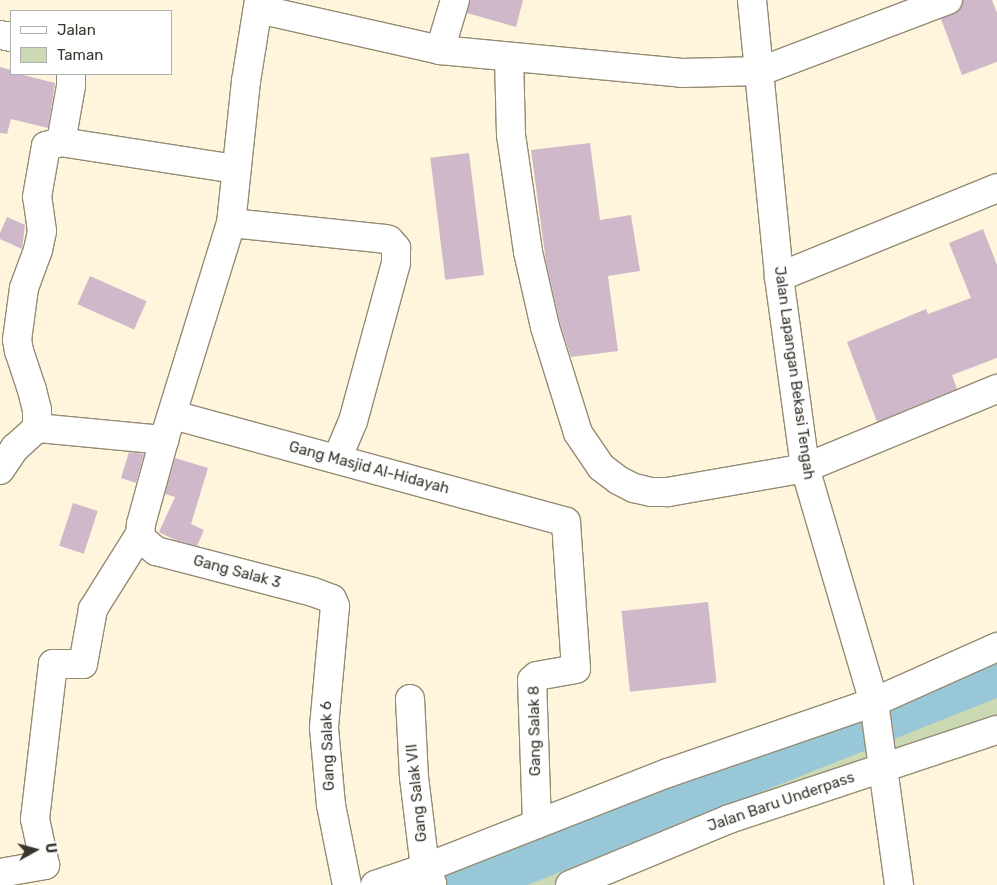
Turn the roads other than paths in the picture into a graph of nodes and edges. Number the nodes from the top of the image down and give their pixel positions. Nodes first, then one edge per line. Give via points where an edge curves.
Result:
1 (455, 0) edge
2 (752, 0) edge
3 (948, 0) edge
4 (259, 5) edge
5 (440, 50) junction
6 (509, 58) junction
7 (761, 71) junction
8 (71, 75) edge
9 (61, 142) junction
10 (236, 169) junction
11 (997, 188) edge
12 (230, 223) junction
13 (779, 277) junction
14 (997, 389) edge
15 (36, 428) junction
16 (169, 428) junction
17 (336, 459) junction
18 (805, 468) junction
19 (0, 470) edge
20 (566, 522) joint
21 (140, 534) junction
22 (335, 606) joint
23 (997, 647) edge
24 (410, 699) dead end
25 (874, 702) junction
26 (997, 730) edge
27 (882, 767) junction
28 (537, 824) junction
29 (0, 873) edge
30 (430, 878) edge
31 (347, 885) edge
32 (374, 885) edge
33 (570, 885) edge
34 (899, 885) edge

1 - 5 street
2 - 7 street, Jalan Lapangan Bekasi Tengah
3 - 7 street
4 - 5 street
4 - 10 street
5 - 6 street
6 - 7 street via 682,73
6 - 18 street via 511,135 528,252 553,354 578,433 589,452 618,480 651,492 668,492
7 - 13 street, Jalan Lapangan Bekasi Tengah
8 - 9 street
9 - 10 street
9 - 15 street via 46,146 37,197 42,231 24,288 17,340 32,390
10 - 12 street
11 - 13 street
12 - 16 street
12 - 17 street via 385,239 396,248 396,263 353,420
13 - 18 street, Jalan Lapangan Bekasi Tengah
14 - 18 street
15 - 16 street, Gang Masjid Al-Hidayah
15 - 19 street via 15,448
16 - 17 street, Gang Masjid Al-Hidayah
16 - 21 street via 140,524
17 - 20 street, Gang Masjid Al-Hidayah
18 - 25 street, Jalan Lapangan Bekasi Tengah
20 - 28 street, Gang Salak 8 via 576,669 537,676 532,680
21 - 22 street, Gang Salak 3 via 156,551 313,592 332,599
21 - 29 street via 93,609 83,664 53,664 35,819 45,865
22 - 31 street, Gang Salak 6 via 324,728 331,805
23 - 25 street
24 - 30 street, Gang Salak VII via 414,777
25 - 27 street, Jalan Lapangan Bekasi Tengah
25 - 28 street via 668,772
26 - 27 street, Jalan Baru Underpass
27 - 33 street, Jalan Baru Underpass via 729,819
27 - 34 street, Jalan Lapangan Bekasi Tengah
28 - 30 street
30 - 32 street

